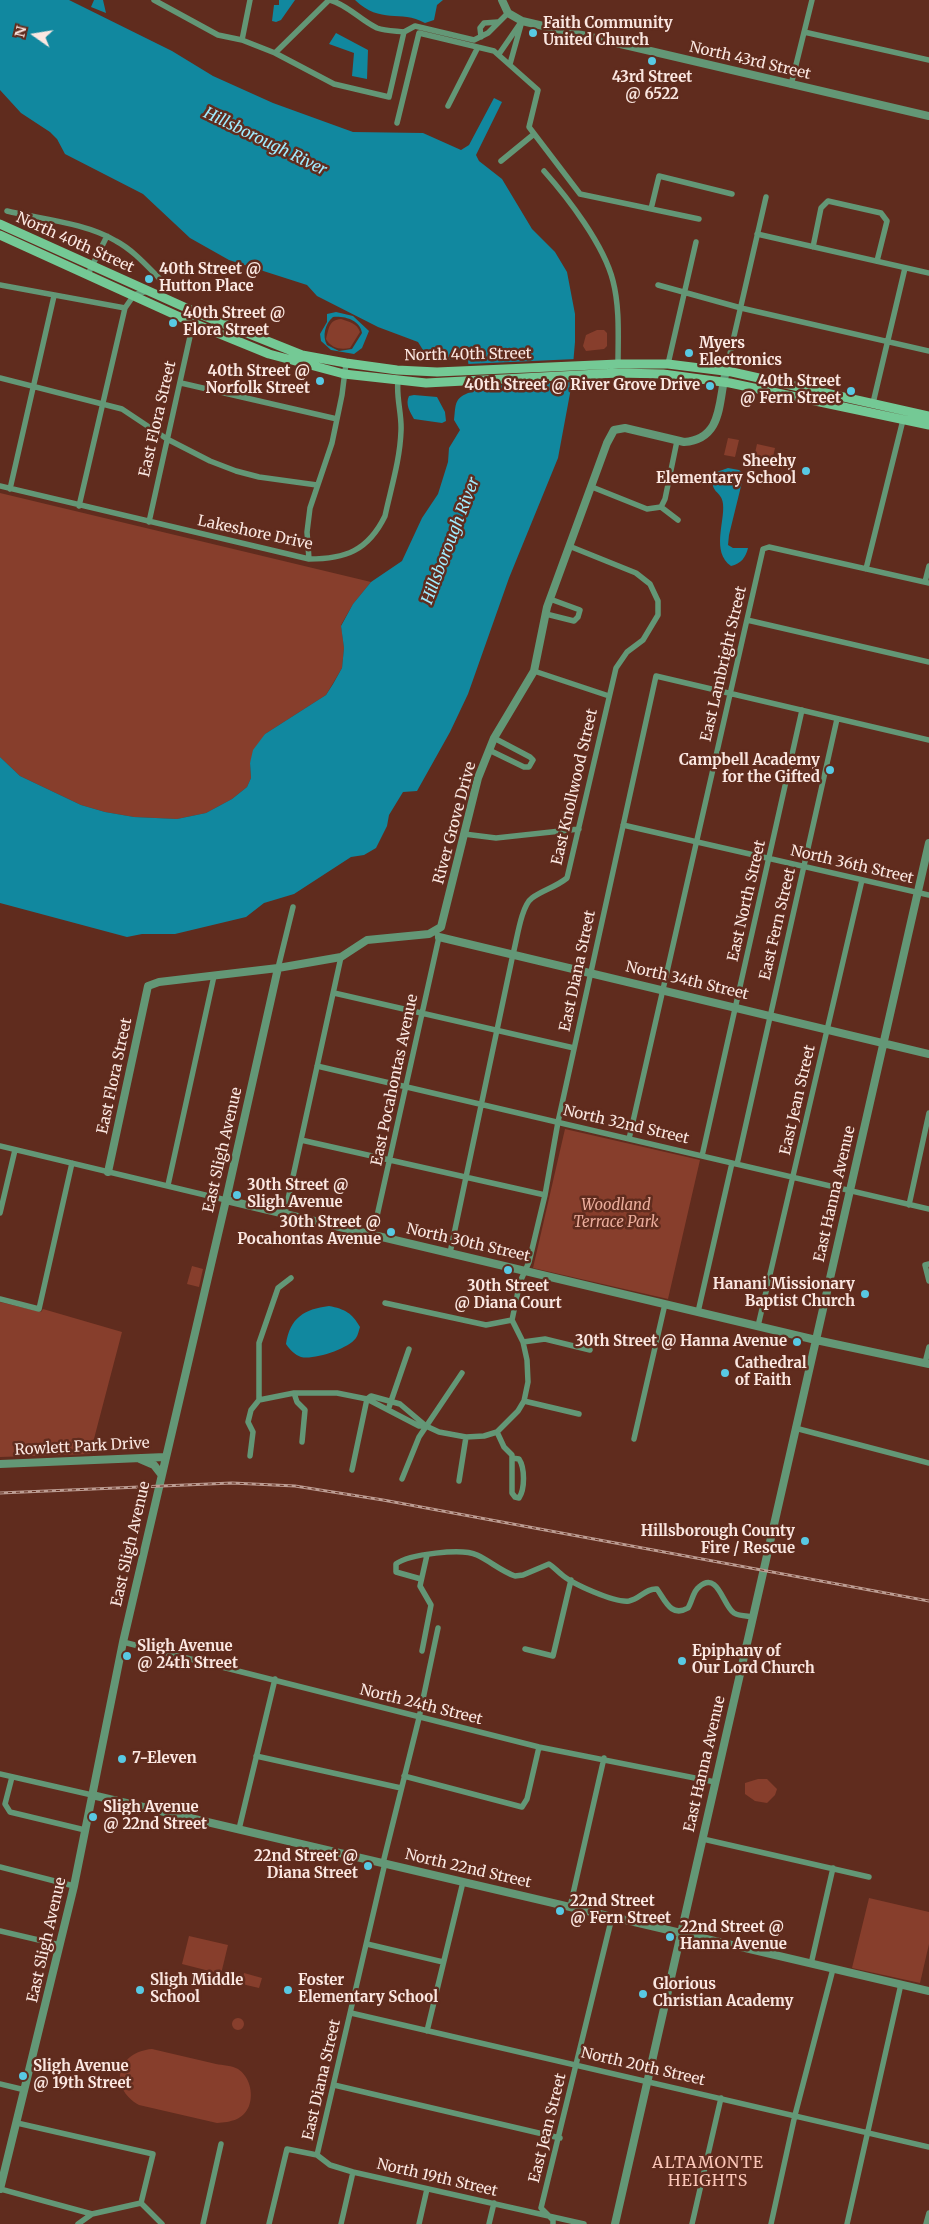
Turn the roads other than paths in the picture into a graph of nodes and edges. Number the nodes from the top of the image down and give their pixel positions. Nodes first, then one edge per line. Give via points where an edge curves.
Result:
1 (250, 0) edge
2 (330, 0) edge
3 (502, 0) edge
4 (812, 0) edge
5 (156, 1) edge
6 (508, 13) junction
7 (522, 21) junction
8 (498, 22) junction
9 (404, 32) junction
10 (804, 32) junction
11 (481, 37) junction
12 (242, 40) junction
13 (478, 47) junction
14 (276, 54) junction
15 (499, 54) junction
16 (929, 60) edge
17 (510, 64) junction
18 (790, 85) junction
19 (448, 106) dead end
20 (929, 116) edge
21 (397, 123) dead end
22 (534, 134) junction
23 (501, 161) dead end
24 (544, 171) dead end
25 (732, 194) dead end
26 (766, 197) dead end
27 (651, 209) junction
28 (8, 211) dead end
29 (698, 219) dead end
30 (0, 224) edge
31 (757, 234) junction
32 (0, 235) edge
33 (107, 236) junction
34 (696, 242) dead end
35 (813, 247) junction
36 (877, 261) junction
37 (93, 265) junction
38 (905, 268) junction
39 (929, 273) edge
40 (88, 274) junction
41 (160, 280) dead end
42 (0, 285) edge
43 (658, 285) dead end
44 (148, 291) junction
45 (685, 294) junction
46 (134, 295) junction
47 (54, 296) junction
48 (125, 308) junction
49 (741, 308) junction
50 (193, 323) junction
51 (887, 342) junction
52 (929, 351) edge
53 (346, 363) junction
54 (618, 364) junction
55 (668, 364) junction
56 (726, 371) junction
57 (618, 373) junction
58 (344, 374) junction
59 (0, 378) edge
60 (398, 381) junction
61 (723, 382) junction
62 (181, 383) junction
63 (34, 386) junction
64 (102, 402) junction
65 (873, 404) junction
66 (929, 416) edge
67 (337, 419) junction
68 (903, 420) junction
69 (929, 426) edge
70 (167, 439) junction
71 (677, 440) junction
72 (317, 485) junction
73 (0, 486) edge
74 (592, 487) junction
75 (10, 489) junction
76 (79, 506) junction
77 (661, 507) junction
78 (678, 520) dead end
79 (149, 522) junction
80 (569, 546) junction
81 (308, 559) junction
82 (929, 566) edge
83 (866, 569) junction
84 (927, 583) edge
85 (550, 599) junction
86 (546, 614) junction
87 (747, 620) junction
88 (929, 662) edge
89 (534, 671) junction
90 (730, 693) junction
91 (608, 696) junction
92 (802, 710) junction
93 (836, 719) junction
94 (494, 738) junction
95 (929, 740) edge
96 (489, 750) junction
97 (623, 825) junction
98 (579, 829) junction
99 (464, 834) junction
100 (696, 842) junction
101 (929, 843) edge
102 (770, 858) junction
103 (804, 866) junction
104 (862, 880) junction
105 (918, 892) junction
106 (929, 895) edge
107 (293, 907) dead end
108 (437, 934) junction
109 (513, 954) junction
110 (341, 957) junction
111 (278, 968) junction
112 (591, 973) junction
113 (214, 976) junction
114 (663, 990) junction
115 (334, 992) junction
116 (736, 1007) junction
117 (423, 1012) junction
118 (771, 1015) junction
119 (828, 1028) junction
120 (497, 1031) junction
121 (884, 1042) junction
122 (574, 1048) junction
123 (929, 1054) edge
124 (317, 1066) junction
125 (407, 1086) junction
126 (481, 1105) junction
127 (929, 1113) edge
128 (558, 1122) junction
129 (628, 1139) junction
130 (301, 1140) junction
131 (0, 1146) edge
132 (15, 1150) junction
133 (702, 1156) junction
134 (390, 1160) junction
135 (72, 1164) junction
136 (734, 1164) junction
137 (108, 1172) junction
138 (467, 1177) junction
139 (792, 1178) junction
140 (168, 1186) junction
141 (850, 1191) junction
142 (545, 1195) junction
143 (226, 1200) junction
144 (909, 1205) junction
145 (929, 1210) edge
146 (0, 1213) edge
147 (285, 1213) junction
148 (373, 1234) junction
149 (450, 1253) junction
150 (929, 1264) edge
151 (524, 1270) junction
152 (291, 1278) dead end
153 (929, 1281) edge
154 (0, 1299) edge
155 (385, 1303) dead end
156 (665, 1304) junction
157 (698, 1312) junction
158 (512, 1320) junction
159 (758, 1326) junction
160 (816, 1340) junction
161 (523, 1342) junction
162 (929, 1347) edge
163 (408, 1349) dead end
164 (590, 1350) dead end
165 (927, 1364) edge
166 (462, 1373) dead end
167 (294, 1393) junction
168 (367, 1399) junction
169 (259, 1400) junction
170 (391, 1401) junction
171 (524, 1401) junction
172 (388, 1410) junction
173 (579, 1414) dead end
174 (426, 1426) junction
175 (796, 1428) junction
176 (497, 1432) junction
177 (466, 1438) junction
178 (634, 1439) dead end
179 (302, 1442) dead end
180 (250, 1456) dead end
181 (165, 1457) junction
182 (136, 1458) junction
183 (512, 1458) junction
184 (929, 1463) edge
185 (0, 1464) edge
186 (352, 1470) dead end
187 (161, 1474) junction
188 (402, 1479) dead end
189 (458, 1481) dead end
190 (427, 1555) junction
191 (421, 1579) junction
192 (570, 1580) junction
193 (753, 1616) junction
194 (438, 1628) dead end
195 (122, 1642) junction
196 (525, 1649) dead end
197 (422, 1651) dead end
198 (275, 1680) junction
199 (419, 1718) junction
200 (539, 1747) junction
201 (256, 1756) junction
202 (604, 1758) junction
203 (0, 1774) edge
204 (404, 1776) junction
205 (12, 1777) junction
206 (715, 1782) junction
207 (401, 1788) junction
208 (92, 1795) junction
209 (239, 1829) junction
210 (85, 1830) junction
211 (703, 1838) junction
212 (384, 1863) junction
213 (0, 1867) edge
214 (833, 1868) junction
215 (869, 1877) dead end
216 (463, 1882) junction
217 (74, 1886) junction
218 (570, 1907) junction
219 (612, 1917) junction
220 (0, 1931) edge
221 (681, 1933) junction
222 (367, 1944) junction
223 (60, 1945) junction
224 (443, 1962) junction
225 (811, 1964) junction
226 (833, 1969) junction
227 (901, 1984) junction
228 (929, 1991) edge
229 (351, 2013) junction
230 (427, 2030) junction
231 (577, 2066) junction
232 (647, 2081) junction
233 (0, 2084) edge
234 (334, 2085) junction
235 (25, 2090) junction
236 (721, 2098) junction
237 (795, 2115) junction
238 (17, 2124) junction
239 (869, 2132) junction
240 (560, 2138) junction
241 (221, 2144) dead end
242 (929, 2147) edge
243 (287, 2148) joint
244 (317, 2155) junction
245 (353, 2172) junction
246 (427, 2188) junction
247 (0, 2189) edge
248 (141, 2203) junction
249 (494, 2203) junction
250 (929, 2213) edge
251 (92, 2214) junction
252 (547, 2215) junction
253 (78, 2224) edge
254 (162, 2224) edge
255 (203, 2224) edge
256 (269, 2224) edge
257 (341, 2224) edge
258 (419, 2224) edge
259 (489, 2224) edge
260 (554, 2224) edge
261 (584, 2224) edge
262 (615, 2224) edge
263 (692, 2224) edge
264 (771, 2224) edge
265 (847, 2224) edge
266 (926, 2224) edge

1 - 12 street
2 - 9 street via 342,3 378,28
2 - 14 street
3 - 6 street
4 - 10 street
5 - 12 street via 218,35
6 - 7 street, North 43rd Street
6 - 8 street
7 - 15 street
7 - 17 street
7 - 18 street, North 43rd Street
8 - 11 street
8 - 11 street via 484,23 480,28
9 - 11 street via 415,26 474,40
9 - 14 street via 389,97 334,84
10 - 16 street
10 - 18 street
12 - 14 street
13 - 15 street
13 - 19 street
13 - 21 street via 418,33
15 - 17 street
17 - 22 street via 538,90 529,127
18 - 20 street, North 43rd Street
22 - 23 street
22 - 27 street via 580,194
24 - 54 street via 567,197 604,257 613,280
25 - 27 street via 659,176
26 - 31 street
27 - 29 street
28 - 33 street
30 - 37 main road, North 40th Street
31 - 35 street
31 - 49 street
32 - 40 main road, North 40th Street
33 - 37 street
33 - 41 street via 127,248
34 - 45 street
35 - 36 street
35 - 36 street via 821,208 828,201 881,213 887,221
36 - 38 street
37 - 40 street
37 - 44 main road, North 40th Street
38 - 39 street
38 - 51 street
40 - 46 main road, North 40th Street
42 - 47 street
43 - 45 street
44 - 46 street
44 - 53 main road, North 40th Street via 302,355
45 - 49 street
45 - 55 street
46 - 48 street
46 - 50 main road, North 40th Street
47 - 48 street
47 - 63 street
48 - 64 street
49 - 51 street
49 - 56 street
50 - 58 main road, North 40th Street via 269,354
50 - 62 street, East Flora Street
51 - 52 street
51 - 65 street
53 - 54 main road, North 40th Street via 397,370 467,371
53 - 58 street
54 - 55 main road, North 40th Street
54 - 57 street
55 - 56 main road, North 40th Street
56 - 61 street, River Grove Drive
56 - 65 main road, North 40th Street
57 - 60 main road, North 40th Street via 426,383
57 - 61 main road, North 40th Street via 663,374
58 - 60 main road, North 40th Street
58 - 67 street
59 - 63 street
60 - 81 street, Lakeshore Drive via 400,449 385,516 362,547 350,554
61 - 68 main road, North 40th Street
61 - 71 street, River Grove Drive via 718,417 712,428 693,441
62 - 67 street
62 - 70 street, East Flora Street
63 - 64 street
63 - 75 street
64 - 70 street via 122,409
64 - 76 street
65 - 66 main road, North 40th Street
66 - 68 main road
67 - 72 street via 327,461
68 - 69 main road, North 40th Street
68 - 83 street
70 - 72 street via 236,472
70 - 79 street, East Flora Street
71 - 74 street, River Grove Drive via 625,428 614,430
71 - 77 street via 666,499
72 - 81 street via 307,532
73 - 75 street, Lakeshore Drive
74 - 77 street via 647,509
74 - 80 street, River Grove Drive
75 - 76 street, Lakeshore Drive
76 - 79 street, Lakeshore Drive
77 - 78 street
79 - 81 street, Lakeshore Drive
80 - 85 street, River Grove Drive
80 - 91 street, East Knollwood Street via 636,573 650,584 658,601 658,615 644,640 628,652 616,668
82 - 84 street
83 - 84 street
83 - 87 street, East Lambright Street via 765,547
85 - 86 street, River Grove Drive
85 - 86 street via 580,610 574,621
86 - 89 street, River Grove Drive
87 - 88 street
87 - 90 street, East Lambright Street
89 - 91 street
89 - 94 street, River Grove Drive
90 - 92 street
90 - 97 street, East Diana Street via 656,676
90 - 100 street, East Lambright Street
91 - 98 street, East Knollwood Street
92 - 93 street
92 - 102 street, East North Street
93 - 95 street
93 - 103 street, East Fern Street
94 - 96 street, River Grove Drive
94 - 96 street via 530,757 532,764 524,767
96 - 99 street, River Grove Drive via 478,778
97 - 100 street, North 36th Street
97 - 112 street, East Diana Street
98 - 99 street via 496,838
98 - 109 street, East Knollwood Street via 567,878 557,887 532,899 525,907
99 - 108 street, River Grove Drive via 443,923
100 - 102 street, North 36th Street
100 - 114 street, East Lambright Street
101 - 105 street, East Hanna Avenue
102 - 103 street, North 36th Street
102 - 116 street, East North Street
103 - 104 street, North 36th Street
103 - 118 street, East Fern Street
104 - 105 street, North 36th Street
104 - 119 street, East Jean Street
105 - 106 street, North 36th Street
105 - 121 street, East Hanna Avenue
107 - 111 street, East Sligh Avenue
108 - 109 street, North 34th Street
108 - 110 street via 367,940
108 - 117 street, East Pocahontas Avenue
109 - 112 street, North 34th Street
109 - 120 street, East Knollwood Street
110 - 111 street
110 - 115 street
111 - 113 street
111 - 143 street, East Sligh Avenue
112 - 114 street, North 34th Street
112 - 122 street, East Diana Street
113 - 137 street, East Flora Street via 148,986
113 - 140 street
114 - 116 street, North 34th Street
114 - 129 street, East Lambright Street
115 - 117 street
115 - 124 street
116 - 118 street, North 34th Street
116 - 133 street, East North Street
117 - 120 street
117 - 125 street, East Pocahontas Avenue
118 - 119 street, North 34th Street
118 - 136 street, East Fern Street
119 - 121 street, North 34th Street
119 - 139 street, East Jean Street
120 - 122 street
120 - 126 street, East Knollwood Street
121 - 123 street, North 34th Street
121 - 141 street, East Hanna Avenue
122 - 128 street, East Diana Street
124 - 125 street, North 32nd Street
124 - 130 street
125 - 126 street, North 32nd Street
125 - 134 street, East Pocahontas Avenue
126 - 128 street, North 32nd Street
126 - 138 street, East Knollwood Street
127 - 144 street
128 - 129 street, North 32nd Street
128 - 142 street, East Diana Street
129 - 133 street, North 32nd Street
130 - 134 street
130 - 147 street
131 - 132 street, North 30th Street
132 - 135 street, North 30th Street
132 - 146 street
133 - 136 street, North 32nd Street
134 - 138 street
134 - 148 street, East Pocahontas Avenue
135 - 137 street, North 30th Street
135 - 154 street via 39,1308
136 - 139 street, North 32nd Street
136 - 157 street, East Fern Street
137 - 140 street, North 30th Street
138 - 142 street
138 - 149 street, East Knollwood Street
139 - 141 street, North 32nd Street
139 - 159 street, East Jean Street
140 - 143 street, North 30th Street
141 - 144 street, North 32nd Street
141 - 160 street, East Hanna Avenue
142 - 151 street, East Diana Street via 529,1262
143 - 147 street, North 30th Street
143 - 181 street, East Sligh Avenue
144 - 145 street, North 32nd Street
147 - 148 street, North 30th Street
148 - 149 street, North 30th Street
149 - 151 street, North 30th Street
150 - 153 street via 924,1265
151 - 156 street, North 30th Street
151 - 158 street, East Diana Street
152 - 169 street via 278,1288 260,1343
155 - 158 street via 486,1325
156 - 157 street, North 30th Street
156 - 178 street
157 - 159 street, North 30th Street
158 - 161 street
159 - 160 street, North 30th Street
160 - 165 street, North 30th Street
160 - 175 street, East Hanna Avenue
161 - 164 street via 546,1339
161 - 171 street via 528,1360
162 - 165 street
163 - 170 street
166 - 174 street
167 - 168 street via 338,1393
167 - 169 street
167 - 179 street via 305,1410
168 - 170 street via 371,1396
168 - 172 street
168 - 186 street
169 - 180 street via 251,1410 248,1422 253,1432
170 - 172 street
170 - 174 street via 407,1409
171 - 173 street
171 - 176 street via 518,1412
172 - 174 street via 419,1426
174 - 177 street
174 - 188 street
175 - 184 street
175 - 193 street, East Hanna Avenue
176 - 177 street
176 - 183 street
177 - 189 street
181 - 182 street, Rowlett Park Drive
181 - 187 street, East Sligh Avenue
182 - 185 street, Rowlett Park Drive
182 - 187 street via 154,1465
183 - 183 street via 512,1493 519,1498 523,1484 521,1461
187 - 195 street, East Sligh Avenue
190 - 191 street
190 - 191 street via 407,1559 395,1566 396,1572
190 - 192 street via 470,1553 515,1576 549,1564
191 - 197 street via 420,1586 431,1605
192 - 193 street via 608,1598 627,1602 657,1590 670,1609 678,1610 688,1608 699,1587 712,1584 721,1591 732,1612
192 - 196 street via 553,1656
193 - 206 street, East Hanna Avenue
194 - 199 street, East Diana Street
195 - 198 street, North 24th Street
195 - 208 street, East Sligh Avenue
198 - 199 street, North 24th Street
198 - 201 street
199 - 200 street, North 24th Street
199 - 204 street, East Diana Street
200 - 202 street, North 24th Street
200 - 204 street via 528,1799 522,1807
201 - 207 street
201 - 209 street
202 - 206 street, North 24th Street
202 - 218 street
203 - 205 street, North 22nd Street
204 - 207 street, East Diana Street
205 - 208 street, North 22nd Street
205 - 210 street via 5,1804 10,1812
206 - 211 street, East Hanna Avenue
207 - 212 street, East Diana Street
208 - 209 street, North 22nd Street
208 - 210 street, East Sligh Avenue
209 - 212 street, North 22nd Street
210 - 217 street, East Sligh Avenue
211 - 214 street
211 - 221 street, East Hanna Avenue
212 - 216 street, North 22nd Street
212 - 222 street, East Diana Street
213 - 217 street
214 - 215 street
214 - 225 street
216 - 218 street, North 22nd Street
216 - 224 street
217 - 223 street, East Sligh Avenue
218 - 219 street, North 22nd Street
219 - 221 street, North 22nd Street
219 - 231 street, East Jean Street
220 - 223 street
221 - 225 street, North 22nd Street
221 - 232 street, East Hanna Avenue
222 - 224 street
222 - 229 street, East Diana Street
223 - 235 street, East Sligh Avenue
224 - 230 street
225 - 226 street, North 22nd Street
226 - 227 street, North 22nd Street
226 - 237 street
227 - 228 street, North 22nd Street
227 - 239 street
229 - 230 street, North 20th Street
229 - 234 street, East Diana Street
230 - 231 street, North 20th Street
231 - 232 street, North 20th Street
231 - 240 street, East Jean Street
232 - 236 street, North 20th Street
232 - 262 street, East Hanna Avenue
233 - 235 street
234 - 240 street
234 - 244 street, East Diana Street
235 - 238 street, East Sligh Avenue
236 - 237 street, North 20th Street
236 - 263 street
237 - 239 street, North 20th Street
237 - 264 street
238 - 247 street, East Sligh Avenue
238 - 248 street via 153,2154
239 - 242 street, North 20th Street
239 - 265 street
240 - 252 street, East Jean Street via 541,2208
241 - 255 street
243 - 244 street, North 19th Street
243 - 256 street, East Diana Street
244 - 245 street, North 19th Street via 330,2165
245 - 246 street, North 19th Street
245 - 257 street
246 - 249 street, North 19th Street
246 - 258 street
247 - 251 street
248 - 251 street
248 - 254 street
249 - 252 street, North 19th Street
249 - 259 street
250 - 266 street
251 - 253 street
252 - 260 street
252 - 261 street, North 19th Street

